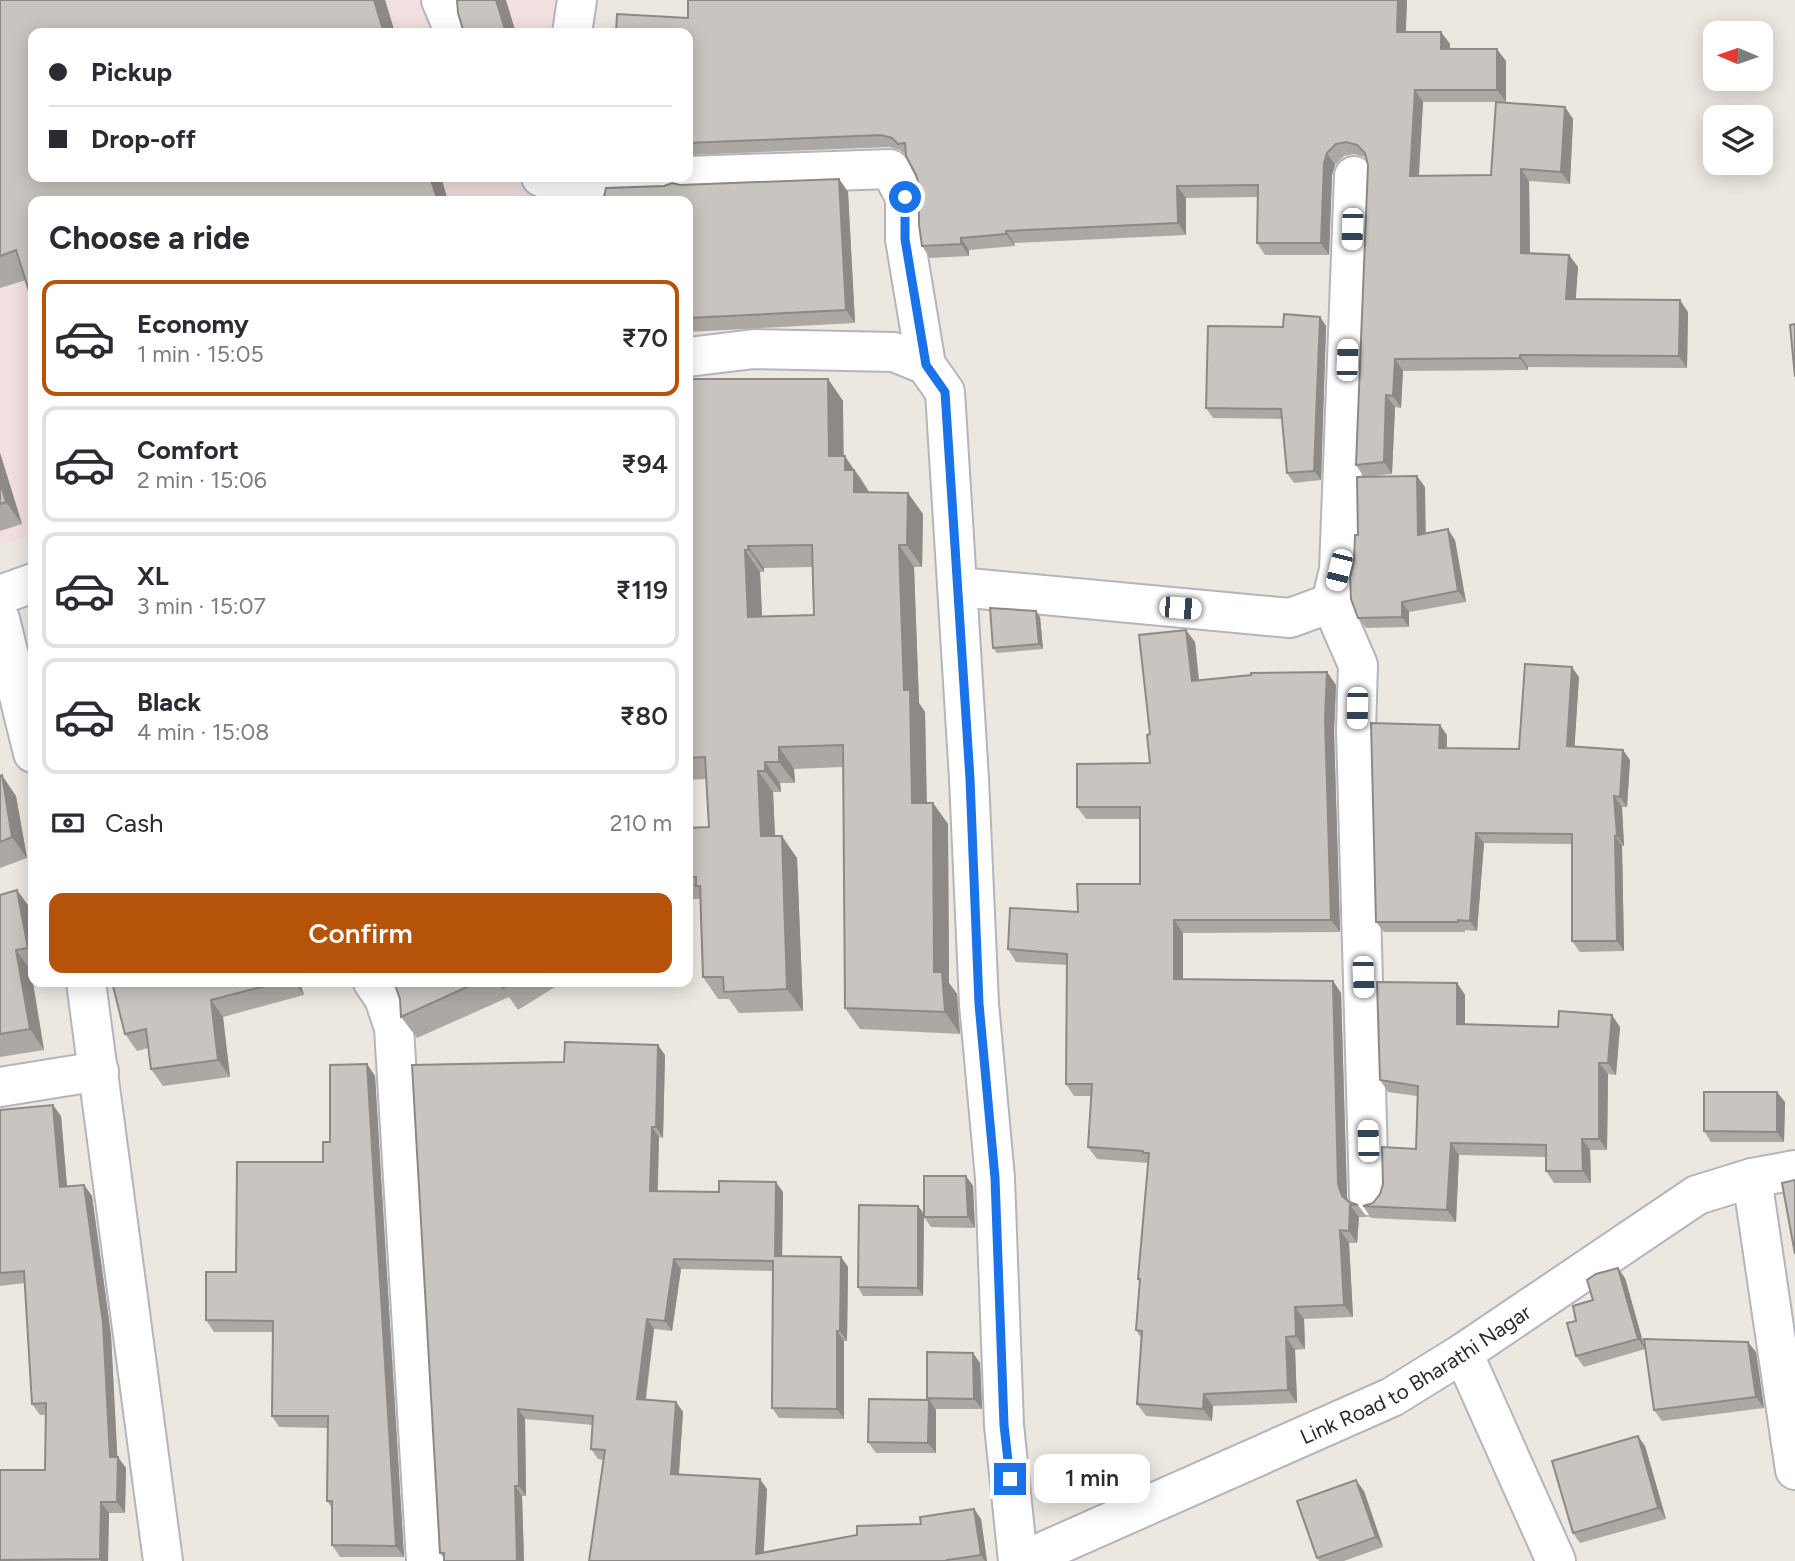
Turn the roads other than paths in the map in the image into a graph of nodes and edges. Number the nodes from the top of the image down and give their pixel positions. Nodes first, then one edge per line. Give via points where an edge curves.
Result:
1 (441, 0) edge
2 (577, 0) edge
3 (452, 28) edge
4 (573, 28) edge
5 (693, 176) edge
6 (1353, 176) dead end
7 (584, 182) edge
8 (549, 184) edge
9 (693, 355) edge
10 (926, 365) junction
11 (28, 585) edge
12 (958, 587) junction
13 (0, 595) edge
14 (1331, 603) junction
15 (0, 620) edge
16 (28, 733) edge
17 (87, 987) edge
18 (376, 987) edge
19 (99, 1071) junction
20 (0, 1087) edge
21 (1795, 1170) edge
22 (1752, 1178) junction
23 (1369, 1196) dead end
24 (1462, 1353) junction
25 (1795, 1470) edge
26 (163, 1561) edge
27 (426, 1561) edge
28 (1020, 1561) edge
29 (1556, 1561) edge

1 - 3 street
2 - 4 street
5 - 10 street via 890,169 905,197 905,239
6 - 14 street via 1339,570
7 - 8 street
9 - 10 street via 754,349 894,352
10 - 12 street via 945,392
11 - 13 street
12 - 14 street via 1290,618
12 - 28 street via 979,1004 995,1178 1004,1425
14 - 23 street via 1358,664
15 - 16 street
17 - 19 street
18 - 27 street via 394,1028
19 - 20 street
19 - 26 street
21 - 22 street, Link Road to Bharathi Nagar
22 - 24 street, Link Road to Bharathi Nagar via 1697,1195
22 - 25 street
24 - 28 street, Link Road to Bharathi Nagar via 1392,1397
24 - 29 street

